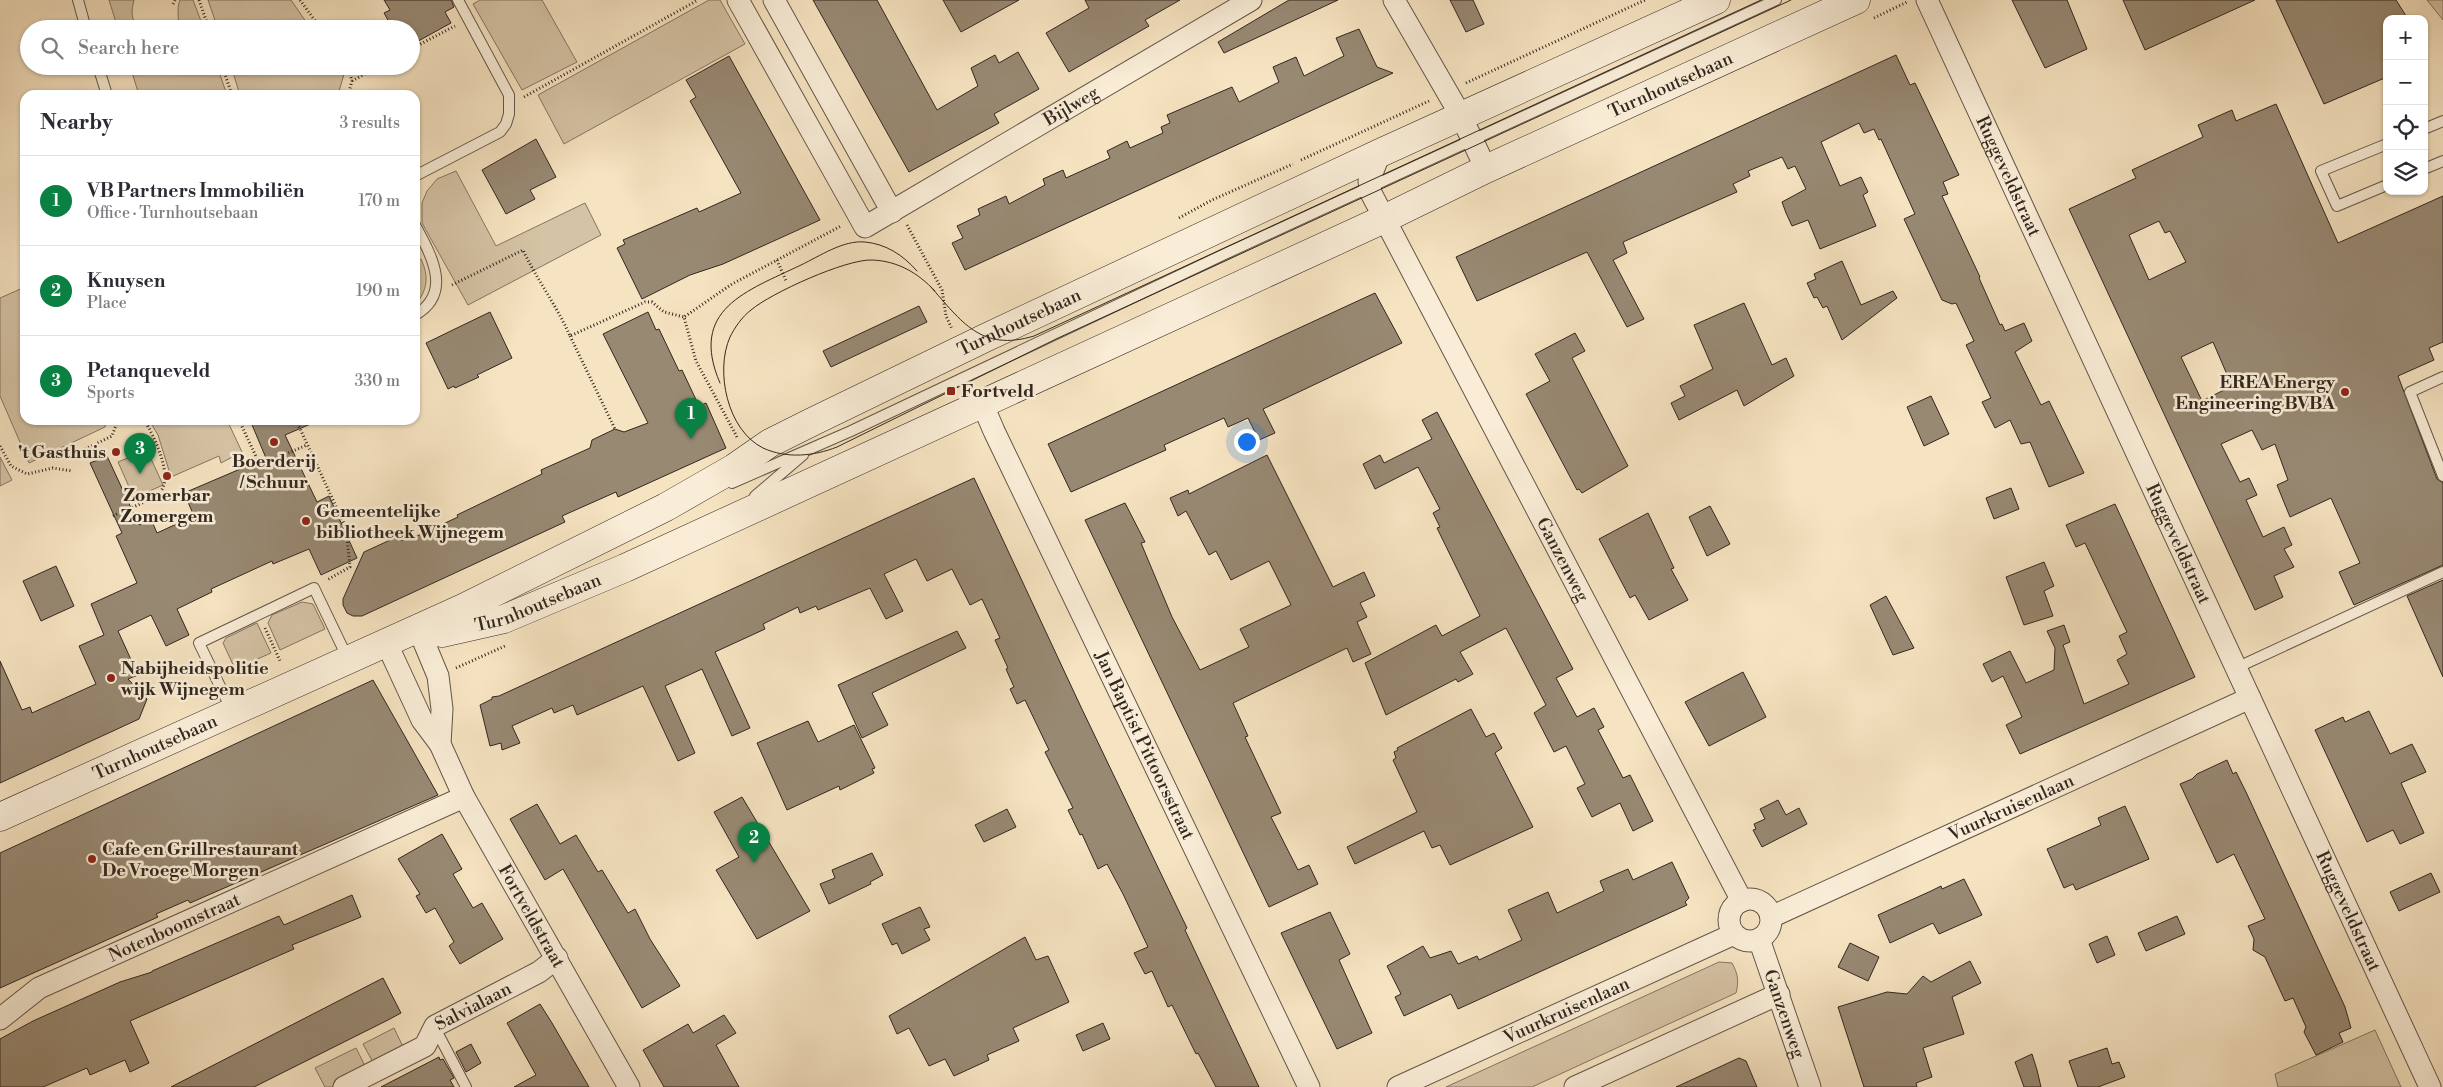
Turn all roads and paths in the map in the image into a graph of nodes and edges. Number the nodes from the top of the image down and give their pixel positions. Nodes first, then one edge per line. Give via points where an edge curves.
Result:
1 (78, 0) edge
2 (199, 0) edge
3 (300, 0) edge
4 (458, 0) edge
5 (698, 0) edge
6 (738, 0) edge
7 (774, 0) edge
8 (1250, 0) edge
9 (1394, 0) edge
10 (1715, 0) edge
11 (1776, 0) edge
12 (1856, 0) edge
13 (1927, 0) edge
14 (468, 19) junction
15 (84, 20) edge
16 (206, 20) edge
17 (314, 20) edge
18 (420, 44) edge
19 (100, 75) edge
20 (225, 75) edge
21 (350, 75) edge
22 (363, 75) edge
23 (352, 81) junction
24 (105, 90) edge
25 (230, 90) edge
26 (349, 90) edge
27 (510, 104) junction
28 (1461, 116) junction
29 (2443, 121) edge
30 (2428, 127) edge
31 (1473, 140) junction
32 (2383, 146) edge
33 (1380, 153) junction
34 (2443, 161) edge
35 (2428, 167) edge
36 (1486, 169) junction
37 (420, 173) edge
38 (1370, 187) junction
39 (2383, 187) edge
40 (892, 212) junction
41 (859, 217) junction
42 (1384, 219) junction
43 (420, 234) edge
44 (777, 260) junction
45 (786, 281) dead end
46 (434, 294) junction
47 (420, 311) edge
48 (684, 317) junction
49 (570, 336) junction
50 (969, 346) junction
51 (2443, 377) edge
52 (982, 403) junction
53 (116, 425) edge
54 (146, 425) edge
55 (241, 425) edge
56 (298, 425) edge
57 (615, 429) dead end
58 (738, 440) dead end
59 (69, 444) dead end
60 (308, 445) junction
61 (0, 446) edge
62 (809, 450) junction
63 (72, 471) dead end
64 (2443, 476) edge
65 (666, 507) junction
66 (113, 516) dead end
67 (714, 527) junction
68 (608, 534) junction
69 (625, 568) junction
70 (2442, 575) edge
71 (314, 588) junction
72 (259, 614) junction
73 (418, 628) junction
74 (386, 642) junction
75 (348, 659) junction
76 (283, 666) dead end
77 (2236, 668) junction
78 (2250, 698) junction
79 (233, 712) junction
80 (440, 744) junction
81 (464, 797) junction
82 (0, 817) edge
83 (1742, 901) junction
84 (1771, 916) junction
85 (1734, 934) junction
86 (1759, 939) junction
87 (557, 958) junction
88 (1779, 994) junction
89 (0, 1019) edge
90 (434, 1026) junction
91 (344, 1087) edge
92 (466, 1087) edge
93 (630, 1087) edge
94 (1309, 1087) edge
95 (1398, 1087) edge
96 (1575, 1087) edge
97 (1810, 1087) edge
98 (2430, 1087) edge

1 - 15 lane
2 - 16 path
3 - 17 path
4 - 14 lane
5 - 27 path
6 - 41 street
7 - 40 street
8 - 40 street, Bijlweg
9 - 28 street
10 - 28 main road, Turnhoutsebaan
11 - 31 lane, Turnhoutsebaan
12 - 36 main road, Turnhoutsebaan
13 - 77 street, Ruggeveldstraat
14 - 18 path
14 - 27 lane via 506,86
19 - 24 lane
20 - 25 path
21 - 23 path
22 - 23 path
23 - 26 path
27 - 37 lane via 506,124 500,132
28 - 31 street
28 - 33 main road, Turnhoutsebaan
29 - 30 lane
31 - 36 street
31 - 38 lane, Turnhoutsebaan
32 - 39 lane via 2321,171 2336,206
33 - 38 street via 1369,181
33 - 50 main road, Turnhoutsebaan
34 - 35 lane
36 - 42 main road, Turnhoutsebaan
38 - 42 street
38 - 62 lane, Turnhoutsebaan
40 - 41 street, Bijlweg via 864,227
40 - 50 path via 905,222 942,290 946,316 954,332 964,336
41 - 44 path
42 - 52 main road, Turnhoutsebaan
42 - 83 street, Ganzenweg
43 - 46 lane via 434,261
44 - 45 path
44 - 48 path via 732,284
46 - 47 lane
46 - 49 path via 523,250
48 - 49 path via 664,312 652,302 645,302
48 - 58 path via 696,361
49 - 57 path
50 - 65 main road, Turnhoutsebaan via 789,433
51 - 64 lane via 2410,392
52 - 67 main road, Turnhoutsebaan
52 - 94 street, Jan Baptist Pittoorsstraat
53 - 59 path via 112,436 77,453
54 - 66 path via 166,472 166,484 159,493
55 - 60 path via 260,465
56 - 60 path
60 - 71 path via 346,528 350,567
61 - 63 path via 11,466 27,474 53,468
62 - 65 lane, Turnhoutsebaan
62 - 67 lane, Turnhoutsebaan
65 - 68 main road, Turnhoutsebaan
67 - 69 main road, Turnhoutsebaan
68 - 69 main road, Turnhoutsebaan
68 - 73 main road, Turnhoutsebaan
69 - 73 main road, Turnhoutsebaan via 504,619 442,633
70 - 77 lane
71 - 72 lane
71 - 75 lane
72 - 76 path
72 - 79 lane via 199,643
73 - 74 main road, Turnhoutsebaan
73 - 80 street, Fortveldstraat via 438,676 442,708
74 - 75 main road, Turnhoutsebaan
74 - 80 street, Fortveldstraat via 422,720
75 - 79 main road, Turnhoutsebaan
77 - 78 street, Ruggeveldstraat
78 - 84 street, Vuurkruisenlaan
78 - 98 street, Ruggeveldstraat
79 - 82 main road, Turnhoutsebaan
80 - 81 street, Fortveldstraat
81 - 87 street, Fortveldstraat
81 - 89 street, Notenboomstraat via 39,988
83 - 84 street via 1764,903
83 - 85 street via 1735,905 1729,919
84 - 86 street via 1769,930
85 - 86 street via 1746,941
85 - 95 street, Vuurkruisenlaan
86 - 88 street, Ganzenweg
87 - 90 street, Salvialaan via 539,972
87 - 93 street, Fortveldstraat
88 - 96 street
88 - 97 street, Ganzenweg
90 - 91 street, Salvialaan via 425,1046
90 - 92 lane

